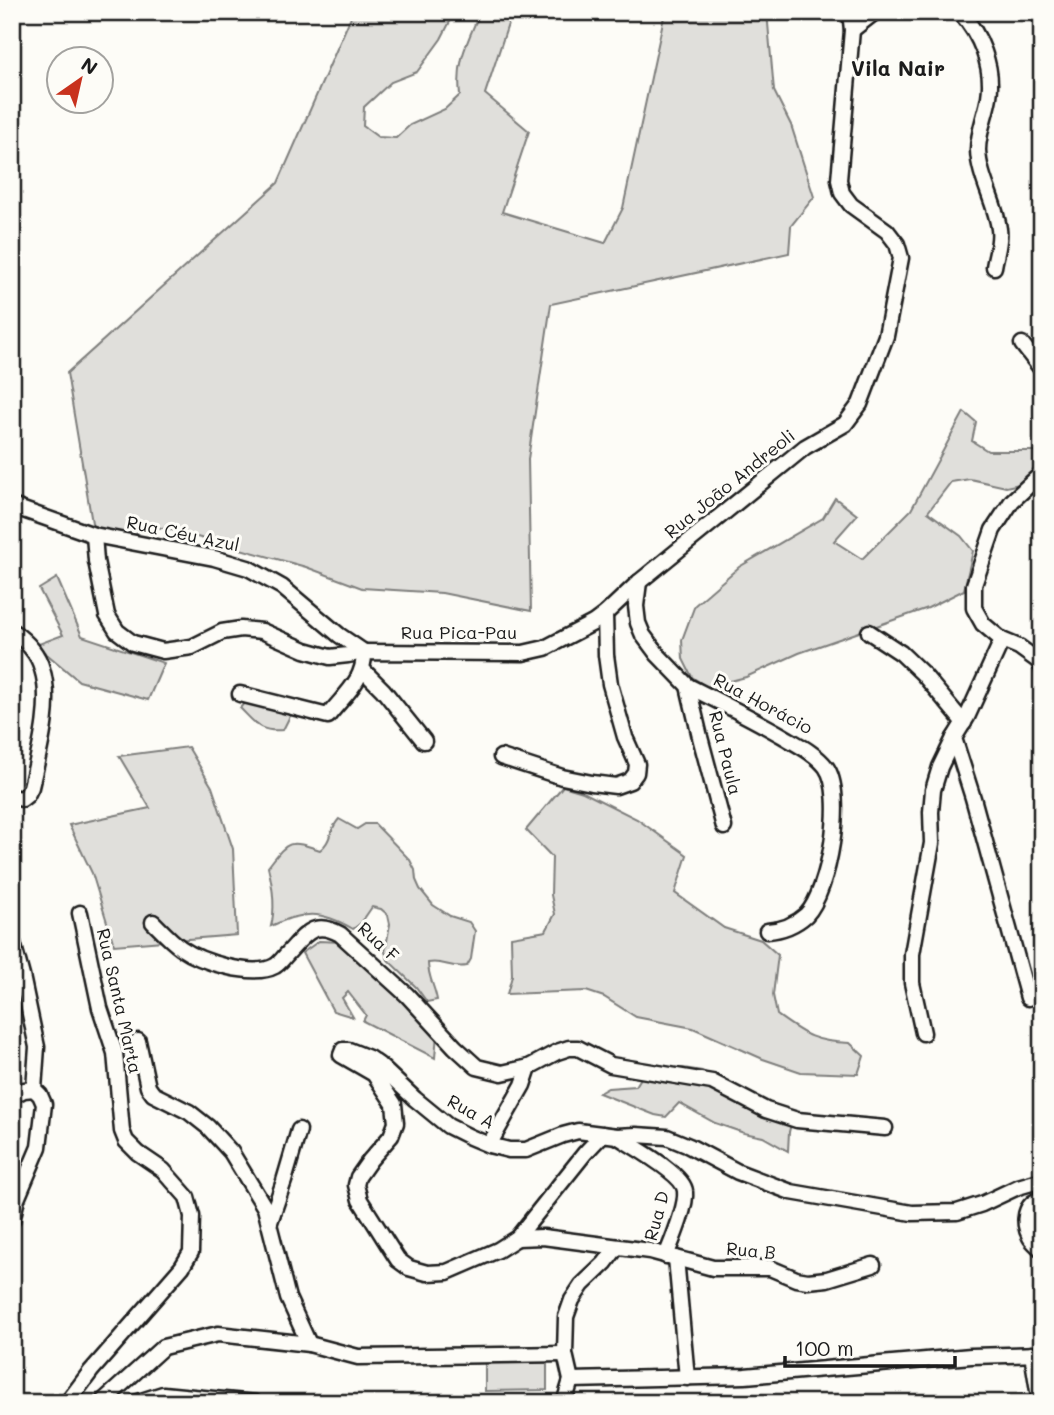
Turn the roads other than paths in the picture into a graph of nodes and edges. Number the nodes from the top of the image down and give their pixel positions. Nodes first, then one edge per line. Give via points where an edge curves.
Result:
1 (850, 12) edge
2 (875, 12) edge
3 (960, 12) edge
4 (852, 30) junction
5 (994, 267) dead end
6 (1022, 344) dead end
7 (1042, 370) edge
8 (1042, 473) edge
9 (12, 506) edge
10 (94, 535) junction
11 (639, 582) junction
12 (621, 598) joint
13 (605, 614) junction
14 (12, 631) edge
15 (869, 632) dead end
16 (1002, 640) junction
17 (365, 652) junction
18 (1042, 667) edge
19 (363, 670) junction
20 (688, 686) junction
21 (240, 694) dead end
22 (964, 723) junction
23 (954, 738) junction
24 (424, 741) dead end
25 (501, 757) dead end
26 (12, 797) edge
27 (724, 827) dead end
28 (80, 913) dead end
29 (153, 922) dead end
30 (767, 931) dead end
31 (12, 939) edge
32 (1028, 998) dead end
33 (923, 1033) dead end
34 (138, 1041) dead end
35 (529, 1067) junction
36 (34, 1089) junction
37 (12, 1096) edge
38 (885, 1128) dead end
39 (299, 1130) dead end
40 (610, 1135) junction
41 (489, 1145) junction
42 (1042, 1180) edge
43 (1042, 1199) edge
44 (12, 1221) edge
45 (270, 1222) junction
46 (517, 1238) junction
47 (617, 1247) junction
48 (1042, 1250) edge
49 (671, 1257) junction
50 (873, 1265) dead end
51 (309, 1344) junction
52 (565, 1354) junction
53 (1037, 1354) edge
54 (687, 1378) junction
55 (570, 1380) junction
56 (67, 1403) edge
57 (101, 1403) edge
58 (135, 1403) edge
59 (255, 1403) edge
60 (564, 1403) edge
61 (1040, 1403) edge

1 - 4 street, Rua João Andreoli
2 - 4 street
3 - 5 street via 971,25 988,64 989,95 978,152 999,226
4 - 11 street, Rua João Andreoli via 839,180 852,205 892,237 901,258 886,336 860,404 845,424 805,447
6 - 7 street
8 - 16 street via 1012,501 993,530 974,585 974,608 983,624
9 - 10 street, Rua Céu Azul
10 - 17 street, Rua Céu Azul via 248,568 282,587
10 - 17 street, Rua Pica-Pau via 107,615 117,631 133,643 173,650 241,629 262,631 330,657
11 - 12 street, Rua João Andreoli
11 - 20 street via 636,606 643,635
12 - 13 street, Rua Pica-Pau
13 - 17 street, Rua Pica-Pau via 545,648 523,653
13 - 25 street via 610,684 636,773 616,786 562,777
14 - 26 street via 28,643 42,667 46,717 31,787 22,799
15 - 22 street via 923,674
16 - 18 street
16 - 22 street
17 - 19 street
19 - 21 street via 328,716
19 - 24 street
20 - 27 street, Rua Paula
20 - 30 street, Rua Horácio via 811,752 828,769 835,822 823,884 807,914 784,928
22 - 23 street
23 - 32 street
23 - 33 street via 933,790 932,844 912,954 912,983
28 - 56 street, Rua Santa Marta via 115,1054 122,1131 126,1141 163,1170 187,1198 192,1216 191,1252 181,1267
29 - 35 street, Rua F via 193,955 239,969 276,965 303,936 328,927 407,995 477,1067 502,1073
31 - 36 street via 37,1047
34 - 45 street via 153,1094 189,1112 231,1152
35 - 38 street, Rua F via 557,1052 578,1048 611,1065 712,1082 797,1121
35 - 41 street
36 - 37 street
36 - 44 street via 44,1104 38,1147
39 - 45 street
40 - 41 street, Rua A via 578,1131 526,1150
40 - 42 street, Rua A via 667,1137 792,1192 912,1213 957,1212
40 - 46 street via 585,1153
40 - 49 street, Rua D via 681,1181 685,1191
41 - 46 street, Rua A via 448,1126 369,1058 343,1050 341,1055 374,1074 394,1104 396,1123 391,1136 356,1185 360,1200 398,1260 427,1273 447,1272
43 - 48 street via 1029,1206 1026,1214 1030,1237
45 - 51 street via 288,1298
46 - 47 street, Rua B
47 - 49 street, Rua B
47 - 52 street via 572,1300 566,1318
49 - 50 street, Rua B via 713,1268 770,1268 808,1281
49 - 54 street, Rua D
51 - 52 street via 358,1357
51 - 57 street via 218,1334 163,1347
52 - 55 street
53 - 54 street
53 - 61 street
54 - 55 street
55 - 60 street
58 - 59 street via 163,1394

